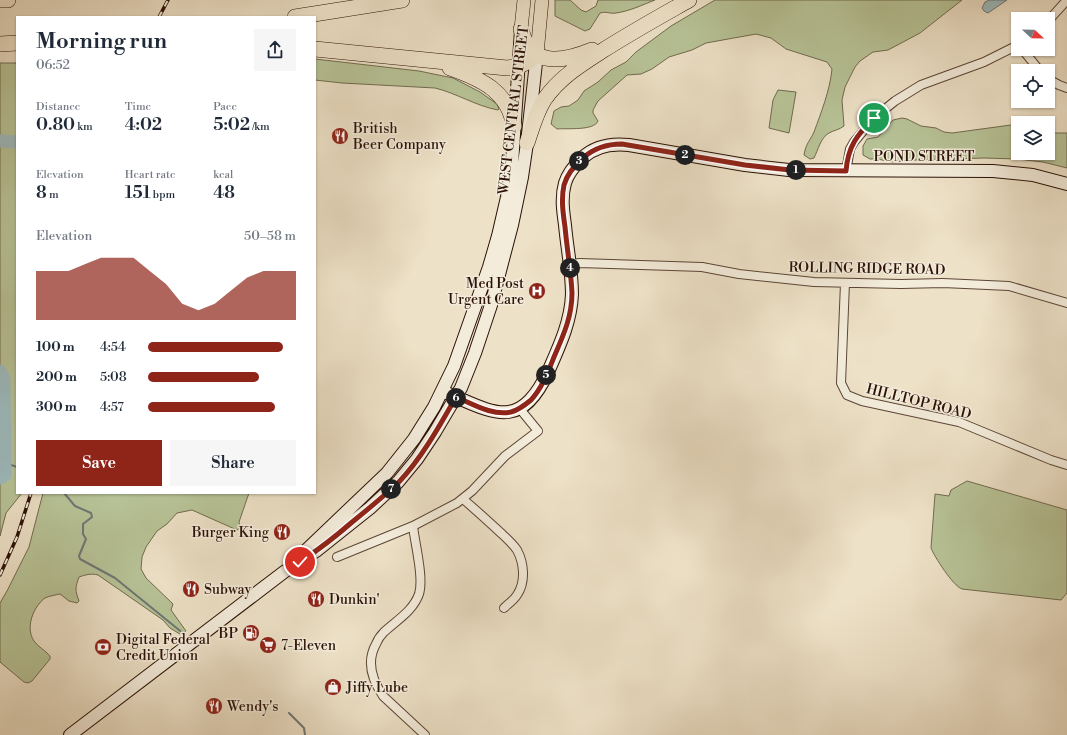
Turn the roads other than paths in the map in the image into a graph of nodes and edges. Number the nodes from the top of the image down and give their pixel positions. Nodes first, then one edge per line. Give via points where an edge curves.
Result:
1 (0, 0) edge
2 (8, 0) edge
3 (402, 0) edge
4 (524, 0) edge
5 (542, 0) edge
6 (688, 0) edge
7 (1067, 0) edge
8 (1055, 13) edge
9 (301, 16) edge
10 (521, 29) junction
11 (628, 34) junction
12 (16, 43) edge
13 (0, 44) edge
14 (1011, 48) edge
15 (316, 50) edge
16 (537, 54) junction
17 (1028, 56) edge
18 (418, 60) junction
19 (1034, 64) edge
20 (518, 66) junction
21 (1055, 83) edge
22 (1067, 88) edge
23 (514, 126) junction
24 (527, 143) junction
25 (846, 171) junction
26 (1067, 184) edge
27 (569, 264) junction
28 (845, 283) junction
29 (1067, 303) edge
30 (442, 392) junction
31 (456, 397) junction
32 (520, 409) junction
33 (1067, 465) edge
34 (462, 499) junction
35 (413, 526) junction
36 (337, 557) dead end
37 (284, 572) junction
38 (504, 608) dead end
39 (70, 735) edge
40 (425, 735) edge

1 - 2 highway
3 - 9 highway
4 - 10 main road, WEST CENTRAL STREET
5 - 16 main road, WEST CENTRAL STREET
6 - 11 highway
7 - 8 street
10 - 16 highway via 527,46
10 - 20 main road, WEST CENTRAL STREET
11 - 16 highway via 572,57 546,59
11 - 24 highway via 574,68 556,84 541,105
12 - 13 highway
14 - 25 street via 984,62 921,85 895,101 874,118 854,142
15 - 18 highway
16 - 20 highway via 527,63
16 - 24 main road, WEST CENTRAL STREET
17 - 19 street
18 - 20 highway via 507,68
18 - 23 highway via 450,68 482,81 495,90 505,102 511,111
20 - 23 main road, WEST CENTRAL STREET
21 - 22 street
23 - 30 main road, WEST CENTRAL STREET via 510,179 498,236 455,364
24 - 31 main road, WEST CENTRAL STREET via 517,201 496,287 475,353
25 - 26 main road, POND STREET via 994,171 1033,175
25 - 27 main road, POND STREET via 759,167 615,144 596,149 581,160 568,176 564,190 563,206
27 - 28 street, ROLLING RIDGE ROAD via 702,267 789,280
27 - 32 main road, POND STREET via 572,294 567,325 542,384 532,399
28 - 29 street, ROLLING RIDGE ROAD via 1009,286
28 - 33 street, HILLTOP ROAD via 841,383 847,395 862,401 959,422
30 - 31 main road
30 - 37 main road, WEST CENTRAL STREET via 414,439 387,473
31 - 32 main road via 495,412
31 - 37 main road, WEST CENTRAL STREET via 417,460 398,482 316,551
32 - 34 street via 538,431 505,456
34 - 35 street
34 - 38 street via 517,550 522,564 522,583 518,594
35 - 36 street
35 - 40 street via 420,572 419,593 408,612 379,637 372,650 370,662 371,672 383,696
37 - 39 main road, WEST CENTRAL STREET

